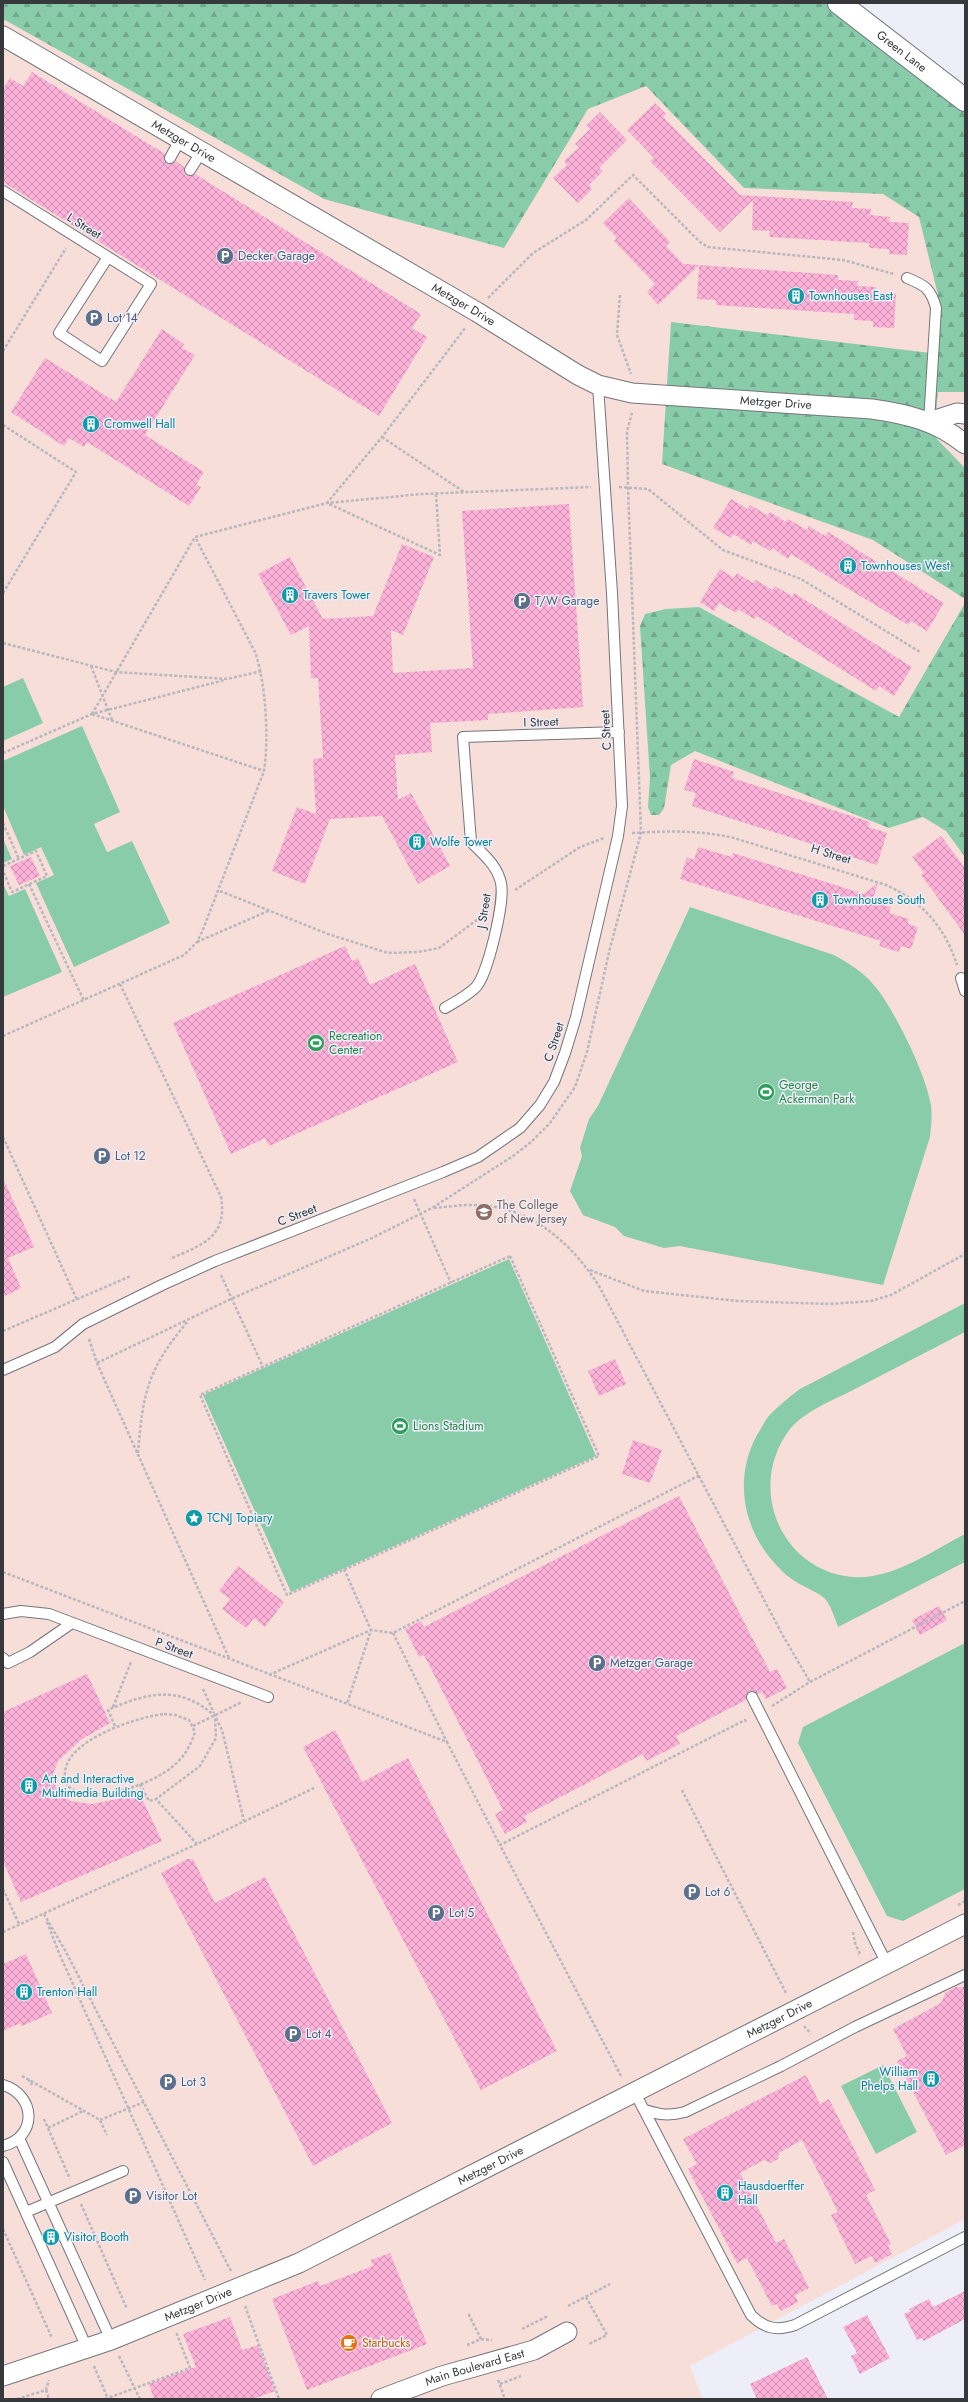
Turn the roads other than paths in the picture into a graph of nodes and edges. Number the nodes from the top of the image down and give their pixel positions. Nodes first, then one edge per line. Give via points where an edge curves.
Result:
1 (839, 3) edge
2 (3, 36) edge
3 (965, 100) edge
4 (181, 138) junction
5 (202, 151) junction
6 (170, 158) dead end
7 (190, 170) dead end
8 (3, 191) edge
9 (108, 257) junction
10 (907, 278) road end
11 (598, 385) junction
12 (965, 414) edge
13 (929, 422) junction
14 (965, 444) edge
15 (619, 732) junction
16 (463, 738) joint
17 (961, 978) road end
18 (965, 991) edge
19 (445, 1008) dead end
20 (3, 1370) edge
21 (3, 1614) edge
22 (72, 1623) junction
23 (3, 1658) edge
24 (268, 1697) dead end
25 (752, 1697) dead end
26 (965, 1924) edge
27 (887, 1964) junction
28 (965, 1975) edge
29 (3, 2085) edge
30 (635, 2093) junction
31 (645, 2110) junction
32 (19, 2138) junction
33 (3, 2146) edge
34 (3, 2162) edge
35 (123, 2171) dead end
36 (50, 2202) junction
37 (26, 2212) junction
38 (965, 2237) edge
39 (567, 2332) dead end
40 (113, 2345) junction
41 (89, 2354) junction
42 (3, 2376) edge
43 (381, 2399) edge

1 - 3 street, Green Lane
2 - 4 street, Metzger Drive
4 - 5 street, Metzger Drive
4 - 6 lane
5 - 7 lane
5 - 11 street, Metzger Drive
8 - 9 lane, L Street
9 - 9 lane, L Street via 151,284 102,361 59,333
10 - 13 lane via 921,284 932,294 936,308
11 - 13 street, Metzger Drive via 632,393 872,410 907,414
11 - 15 lane, C Street
12 - 13 street via 957,413
13 - 14 street, Metzger Drive
15 - 16 lane, I Street
15 - 20 lane, C Street via 622,806 618,836 576,1017 554,1082 520,1128 478,1157 215,1261 162,1285 83,1324 55,1347
16 - 19 lane, J Street via 471,842 491,860 501,884 500,902 487,967 476,987
17 - 18 lane
21 - 22 lane, P Street via 21,1610 49,1614
22 - 23 lane via 30,1652 8,1662
22 - 24 lane, P Street
25 - 27 lane
26 - 27 street, Metzger Drive
27 - 30 street, Metzger Drive
28 - 31 lane via 685,2112 659,2115
29 - 32 lane via 20,2093 29,2110 25,2130
30 - 31 lane
30 - 40 street, Metzger Drive via 299,2263
31 - 38 lane via 751,2315 771,2329 795,2325
32 - 33 lane
32 - 36 lane
34 - 37 lane
35 - 36 lane
36 - 37 lane
36 - 40 lane
37 - 41 lane
39 - 43 street, Main Boulevard East via 534,2350 455,2372
40 - 41 street, Metzger Drive
41 - 42 street, Metzger Drive

